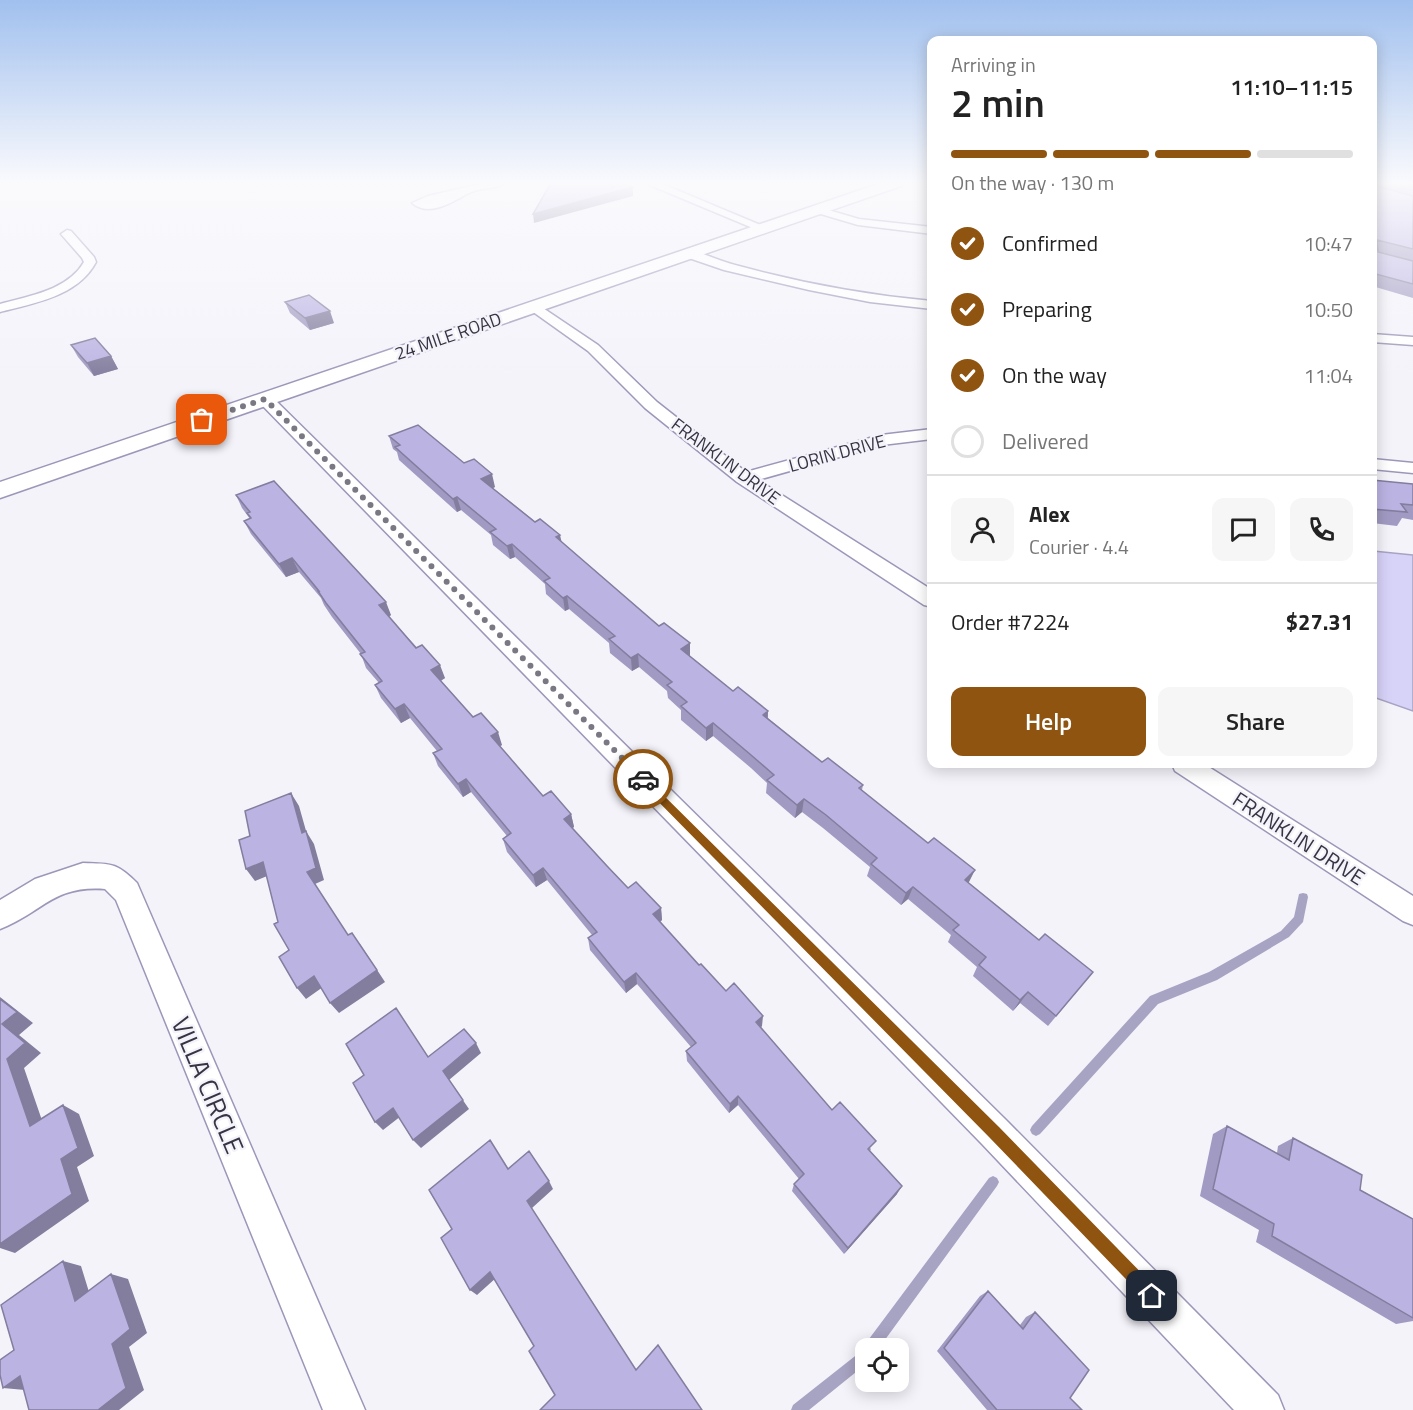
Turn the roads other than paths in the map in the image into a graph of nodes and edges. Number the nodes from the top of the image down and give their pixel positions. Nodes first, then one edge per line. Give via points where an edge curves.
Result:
1 (81, 249) edge
2 (704, 249) edge
3 (698, 251) junction
4 (927, 304) edge
5 (534, 306) junction
6 (0, 308) edge
7 (1377, 338) edge
8 (1413, 340) edge
9 (265, 399) junction
10 (927, 435) edge
11 (1377, 464) edge
12 (1413, 468) edge
13 (743, 478) junction
14 (0, 490) edge
15 (927, 597) edge
16 (1190, 768) edge
17 (1413, 912) edge
18 (0, 916) edge
19 (344, 1410) edge
20 (1263, 1410) edge

1 - 6 street via 90,262 73,282
2 - 3 street, 24 MILE ROAD
3 - 4 street via 738,271 845,295
3 - 5 street, 24 MILE ROAD
5 - 9 street, 24 MILE ROAD
5 - 13 street, FRANKLIN DRIVE via 593,348 651,405
7 - 8 street
9 - 14 street, 24 MILE ROAD
9 - 20 street via 994,1132
10 - 13 street, LORIN DRIVE via 881,440
11 - 12 street
13 - 15 street, FRANKLIN DRIVE
16 - 17 street, FRANKLIN DRIVE
18 - 19 street, VILLA CIRCLE via 45,888 83,875 112,877 127,892

